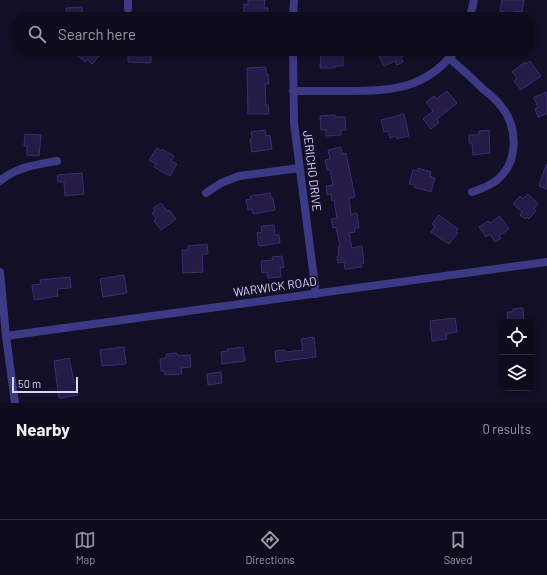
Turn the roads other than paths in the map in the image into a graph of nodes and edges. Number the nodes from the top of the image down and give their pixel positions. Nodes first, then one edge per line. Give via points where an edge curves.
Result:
1 (128, 0) edge
2 (294, 0) edge
3 (474, 0) edge
4 (128, 9) dead end
5 (293, 12) edge
6 (471, 12) edge
7 (293, 56) edge
8 (450, 56) edge
9 (454, 56) edge
10 (293, 91) junction
11 (57, 161) dead end
12 (299, 168) junction
13 (0, 181) edge
14 (472, 192) dead end
15 (206, 193) dead end
16 (547, 262) edge
17 (0, 272) edge
18 (316, 294) junction
19 (6, 336) junction
20 (15, 403) edge

1 - 4 street
2 - 5 street
3 - 6 street
7 - 10 street, JERICHO DRIVE
8 - 10 street via 442,66 418,81 392,90
9 - 14 street via 501,106 512,128 514,148 510,163 497,180
10 - 12 street, JERICHO DRIVE
11 - 13 street via 23,168
12 - 15 street via 239,176 221,183
12 - 18 street, JERICHO DRIVE
16 - 18 street, WARWICK ROAD
17 - 19 street
18 - 19 street, WARWICK ROAD
19 - 20 street

